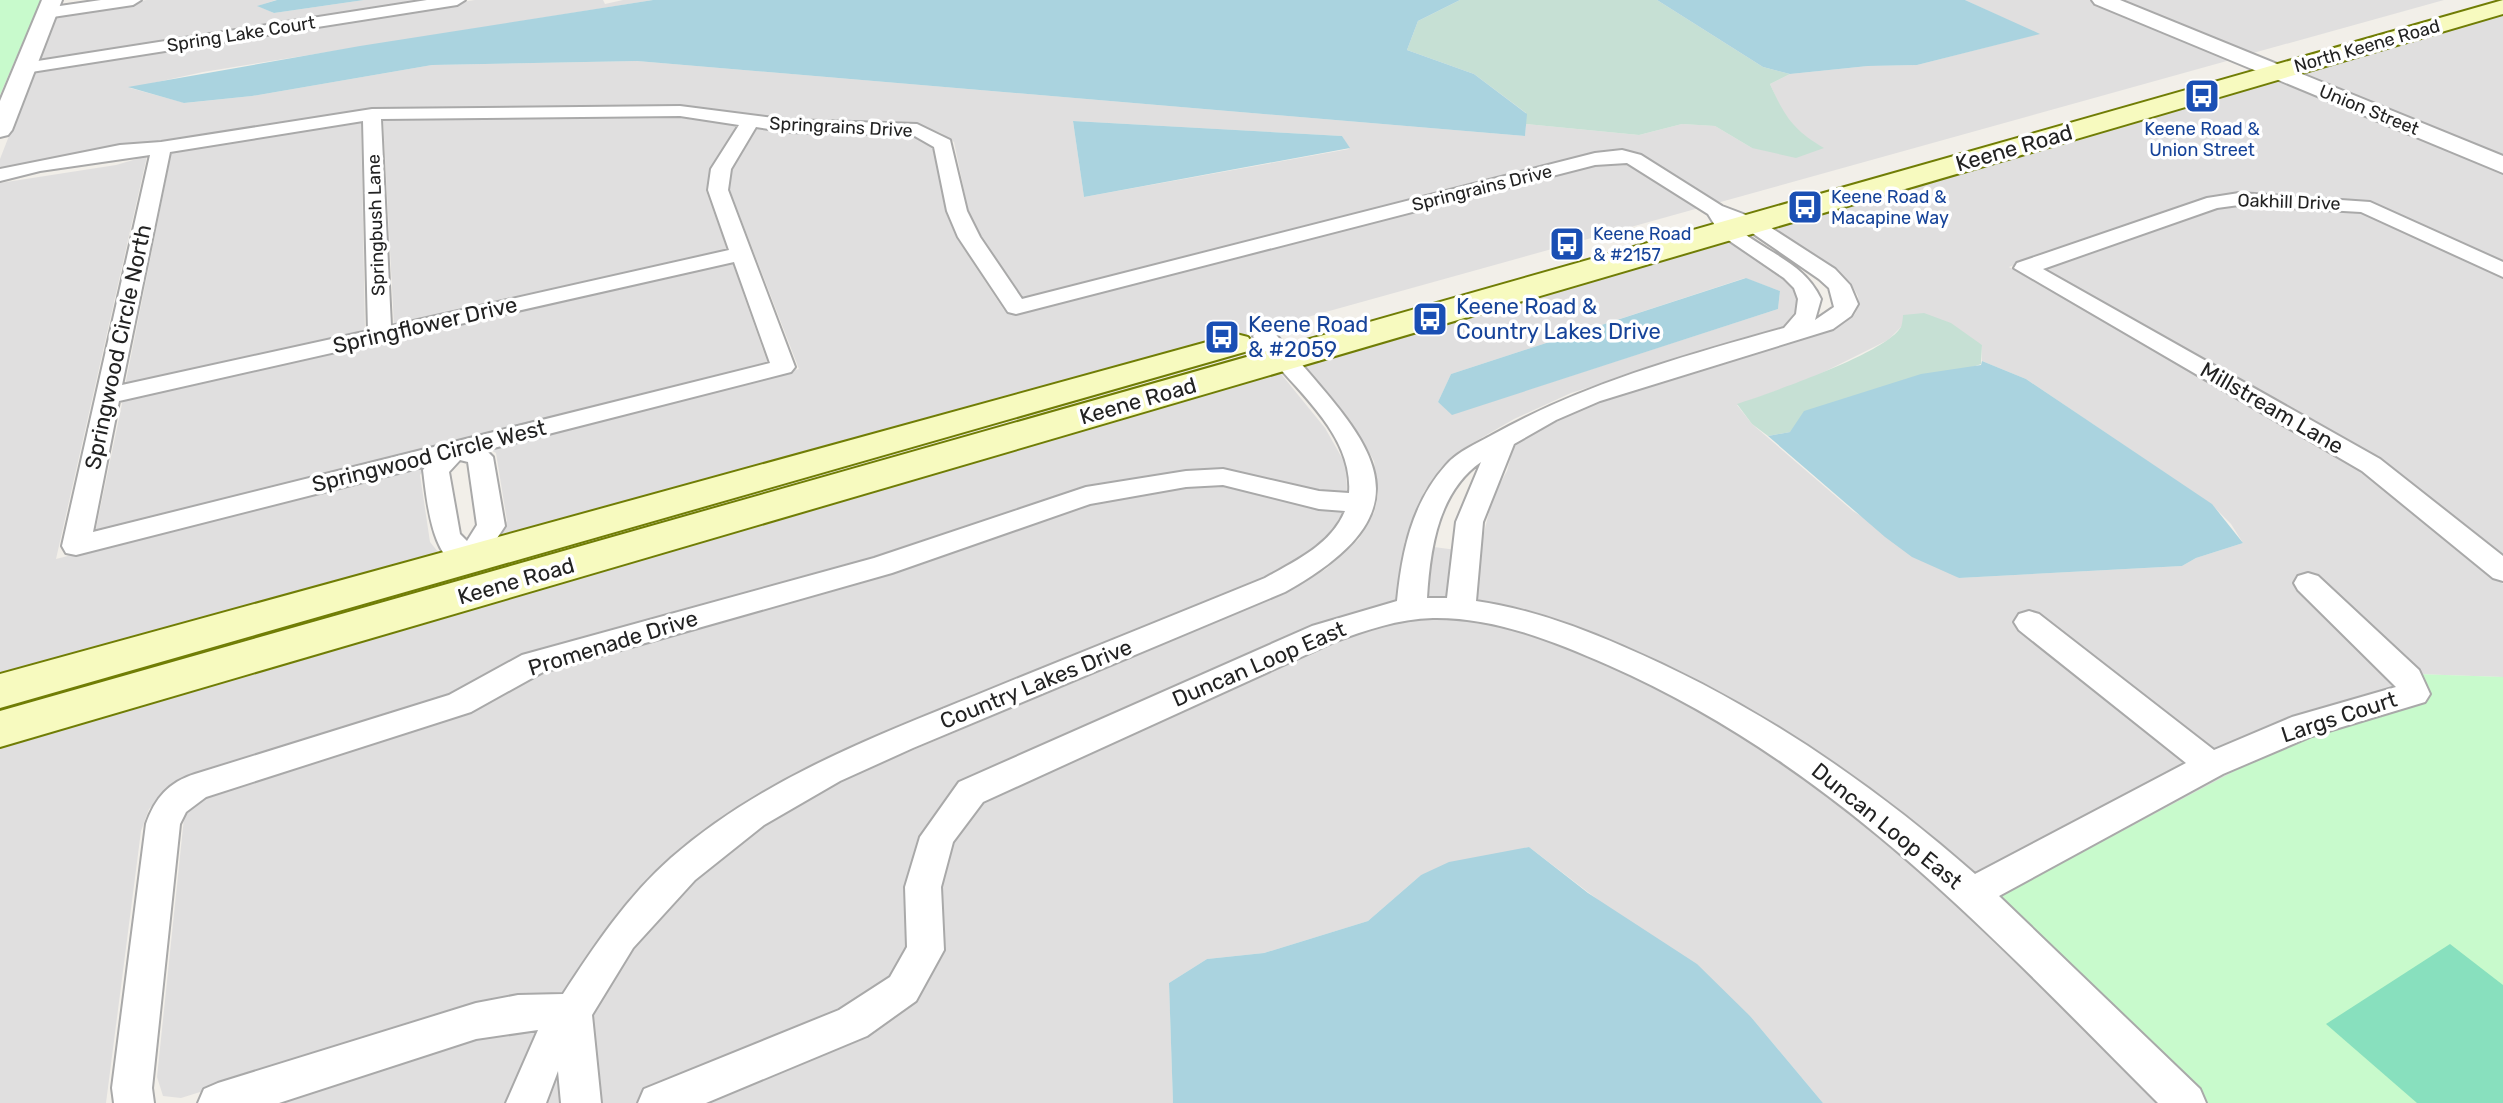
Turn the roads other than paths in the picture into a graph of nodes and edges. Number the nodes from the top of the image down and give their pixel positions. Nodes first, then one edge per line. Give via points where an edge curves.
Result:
1 (133, 0) edge
2 (457, 0) edge
3 (2102, 0) edge
4 (2466, 0) edge
5 (49, 6) edge
6 (2503, 7) edge
7 (2247, 60) junction
8 (26, 66) junction
9 (0, 68) edge
10 (2276, 72) junction
11 (372, 114) junction
12 (750, 121) junction
13 (0, 130) edge
14 (2074, 131) junction
15 (161, 148) junction
16 (2503, 165) edge
17 (0, 177) edge
18 (1731, 222) junction
19 (742, 254) junction
20 (2025, 268) joint
21 (2503, 270) edge
22 (1793, 332) junction
23 (380, 335) junction
24 (1274, 348) junction
25 (108, 396) junction
26 (1502, 441) junction
27 (455, 450) junction
28 (1362, 503) junction
29 (1421, 536) junction
30 (1467, 542) junction
31 (76, 546) joint
32 (468, 560) junction
33 (2503, 571) edge
34 (2308, 583) dead end
35 (331, 598) junction
36 (1411, 609) junction
37 (1461, 609) junction
38 (2029, 622) dead end
39 (0, 691) edge
40 (0, 707) edge
41 (0, 729) edge
42 (2211, 765) junction
43 (1970, 894) junction
44 (573, 1012) junction
45 (134, 1103) edge
46 (218, 1103) edge
47 (526, 1103) edge
48 (581, 1103) edge
49 (658, 1103) edge
50 (2186, 1103) edge

1 - 5 street
2 - 8 street, Spring Lake Court
3 - 7 street, Union Street
4 - 7 main road, North Keene Road
4 - 10 main road via 2442,14 2284,58 2274,66
5 - 8 street
6 - 10 main road, North Keene Road
7 - 10 street, Union Street
7 - 14 main road via 2249,66 2240,74 2120,108
7 - 18 main road, Keene Road
8 - 9 street, Spring Lake Court
8 - 13 street
10 - 14 main road, Keene Road
10 - 16 street, Union Street
11 - 12 street, Springrains Drive via 639,110
11 - 15 street, Springrains Drive
11 - 23 street, Springbush Lane
12 - 18 street, Springrains Drive via 896,128 932,136 947,154 957,211 969,237 1016,307 1608,156 1646,164
12 - 19 street via 721,169 718,190
14 - 18 main road, Keene Road
15 - 17 street, Springrains Drive via 117,161
15 - 25 street, Springwood Circle North
18 - 22 street via 1804,285 1811,303 1805,321
18 - 22 street via 1827,274 1845,295 1847,304 1835,319
18 - 24 main road, Keene Road
19 - 23 street, Springflower Drive
19 - 27 street, Springwood Circle West via 783,367
20 - 21 street, Oakhill Drive via 2214,202 2239,199 2363,206
20 - 33 street, Millstream Lane via 2371,465
22 - 26 street via 1579,399
23 - 25 street, Springflower Drive
24 - 28 street via 1338,425 1361,464
24 - 32 main road, Keene Road
24 - 41 main road, Keene Road
25 - 31 street, Springwood Circle North
26 - 29 street via 1471,455 1453,473 1437,495
26 - 30 street via 1472,513
27 - 31 street, Springwood Circle West
27 - 32 street via 436,470 447,537
27 - 32 street via 480,457 491,526
28 - 44 street, Country Lakes Drive via 1346,534 1317,561 1275,585 828,772 752,815 683,869 620,937
28 - 45 street, Promenade Drive via 1319,500 1223,477 1086,496 882,566 533,663 460,704 195,787 178,796 163,824
29 - 30 street
29 - 36 street
30 - 37 street
32 - 35 main road, Keene Road
34 - 42 street, Largs Court via 2408,678 2414,694 2303,726
35 - 39 main road, Keene Road
35 - 40 main road via 208,648
36 - 37 street, Duncan Loop East
36 - 49 street, Duncan Loop East via 1323,634 971,792 937,837 923,887 926,950 903,989 853,1023
37 - 43 street, Duncan Loop East via 1570,637 1704,697 1837,782
38 - 42 street
42 - 43 street, Largs Court
43 - 50 street, Duncan Loop East
44 - 46 street via 518,1013 476,1021
44 - 47 street, Country Lakes Drive via 547,1051
44 - 48 street

